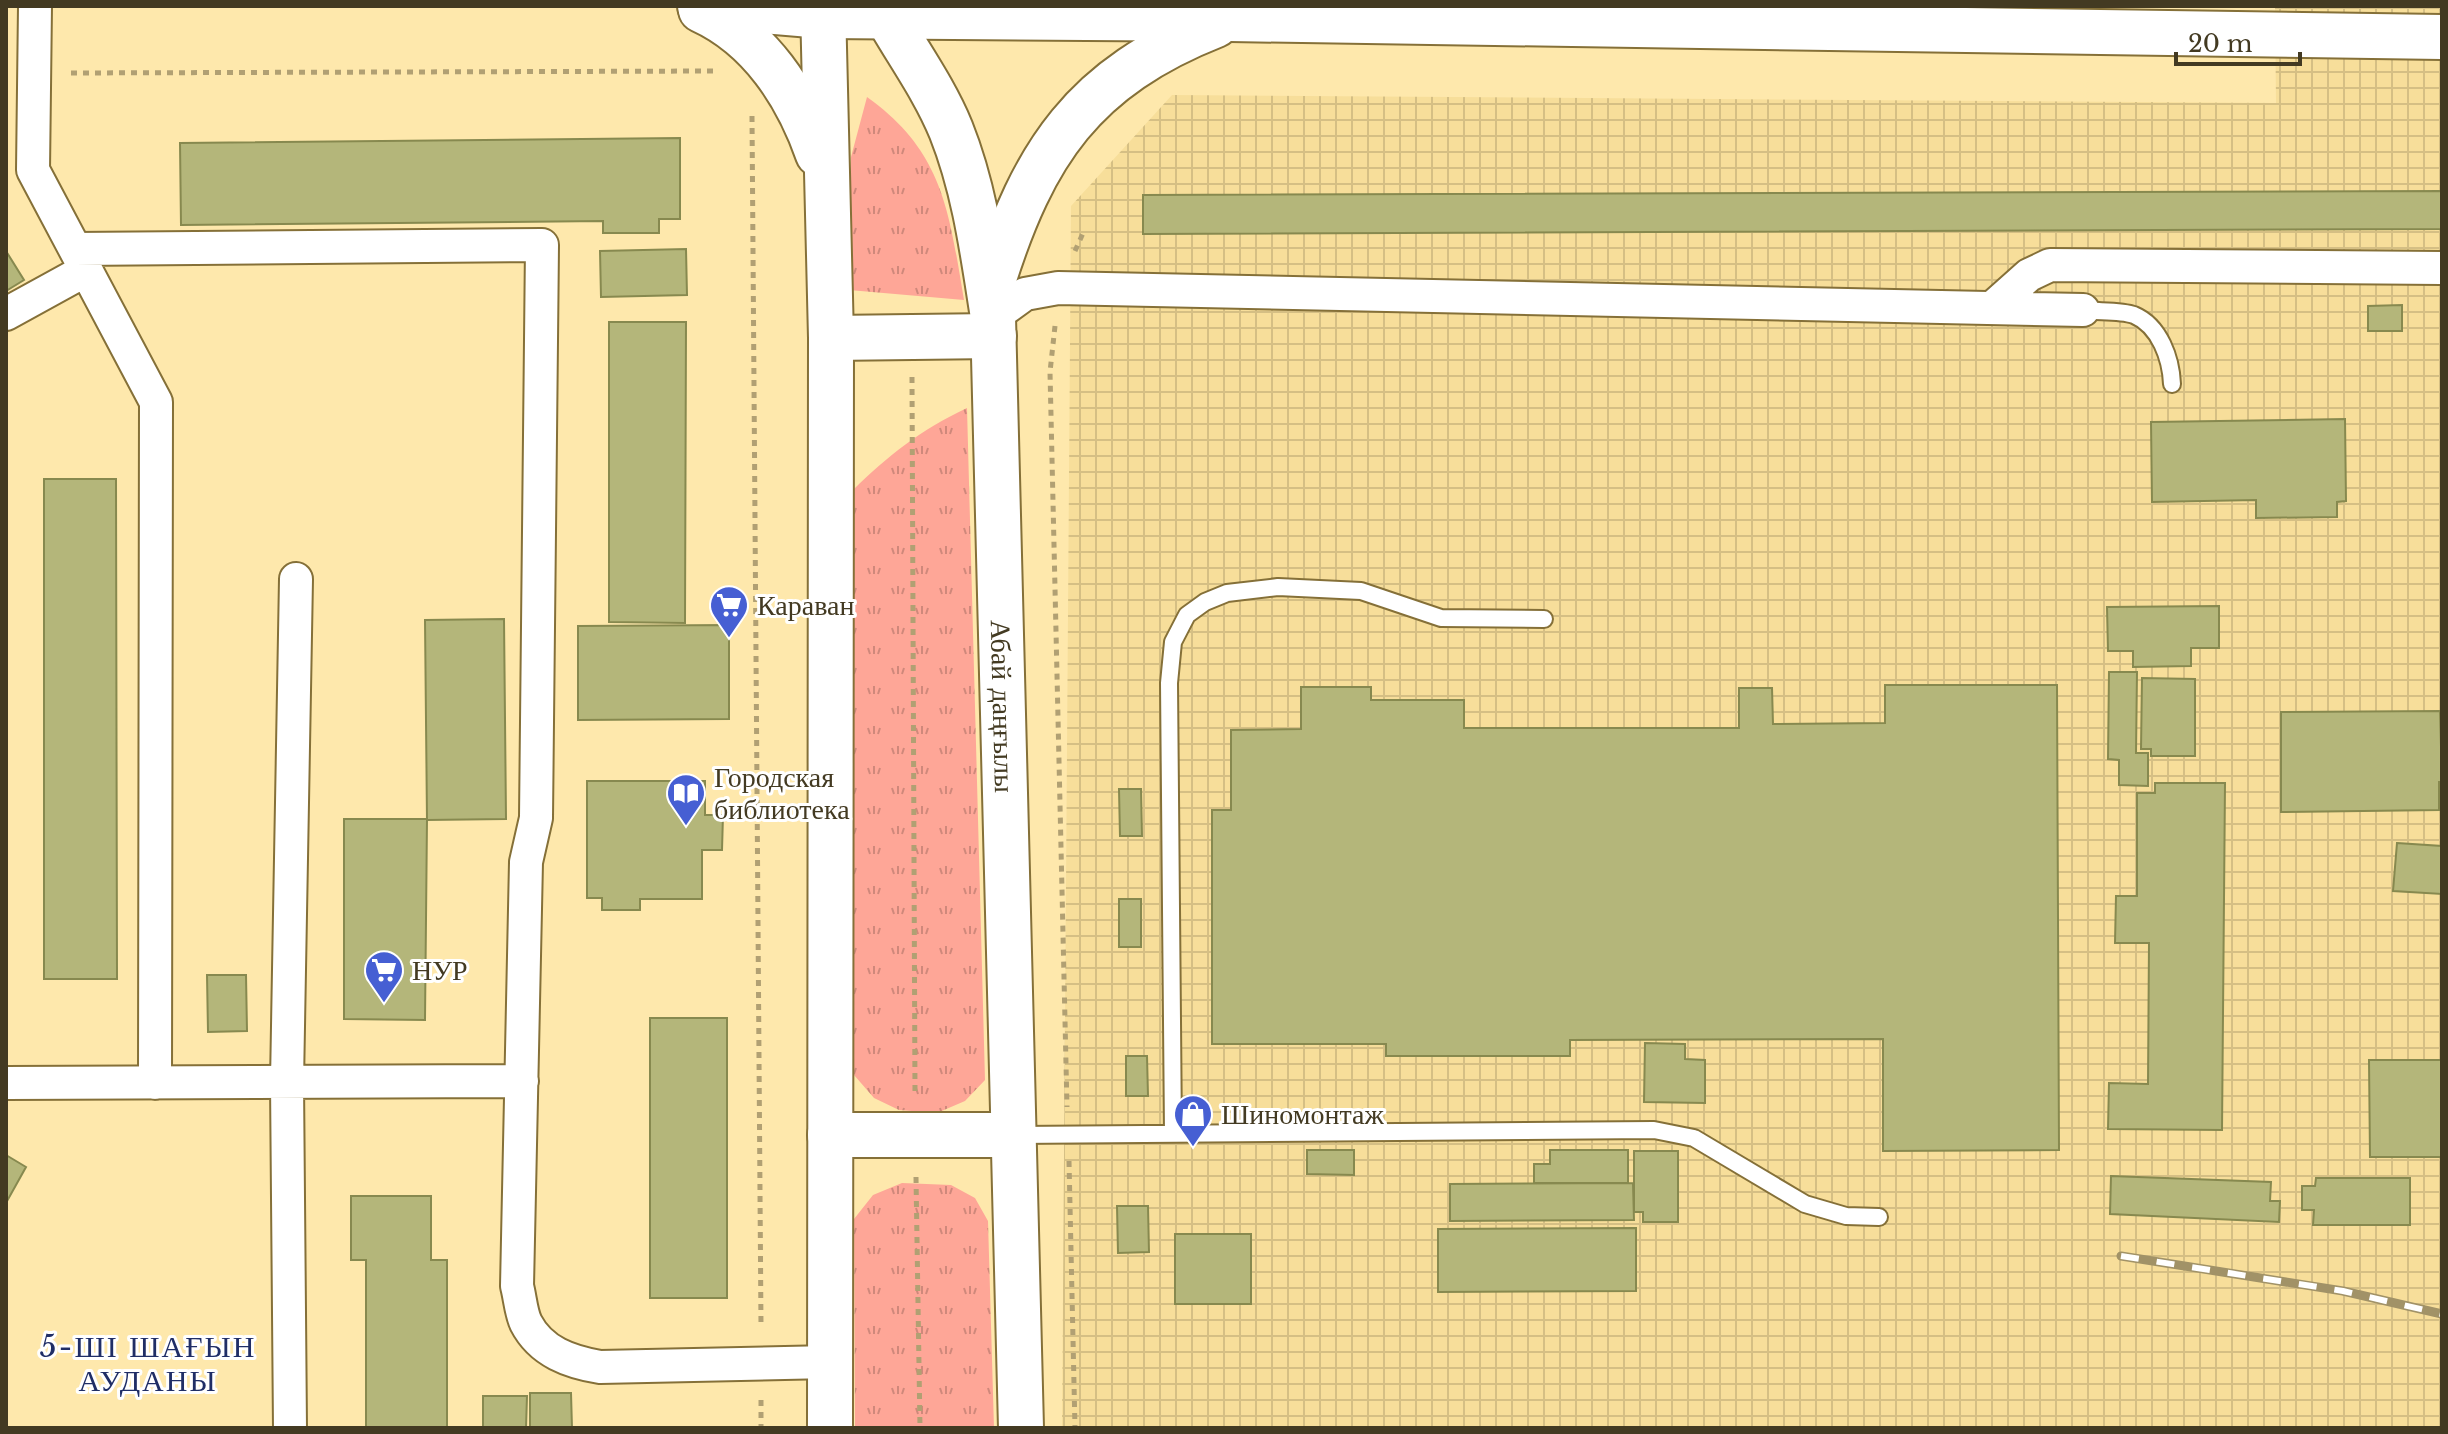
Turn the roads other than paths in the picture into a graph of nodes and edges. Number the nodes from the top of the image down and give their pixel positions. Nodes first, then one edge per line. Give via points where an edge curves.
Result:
1 (35, 6) edge
2 (692, 6) edge
3 (700, 6) edge
4 (823, 11) edge
5 (884, 11) edge
6 (1072, 12) edge
7 (1228, 15) edge
8 (2442, 37) edge
9 (24, 98) edge
10 (827, 182) junction
11 (80, 260) junction
12 (2442, 268) edge
13 (1992, 308) junction
14 (2083, 310) joint
15 (6, 314) edge
16 (992, 316) junction
17 (831, 338) junction
18 (2172, 384) dead end
19 (296, 579) dead end
20 (1544, 619) dead end
21 (522, 1081) junction
22 (287, 1082) junction
23 (6, 1083) edge
24 (155, 1083) junction
25 (1173, 1134) junction
26 (830, 1135) junction
27 (1014, 1135) junction
28 (1879, 1217) dead end
29 (830, 1362) junction
30 (290, 1428) edge
31 (830, 1428) edge
32 (1021, 1428) edge

1 - 9 street
2 - 10 main road via 749,40 794,97
3 - 4 main road
4 - 5 main road
4 - 10 main road
5 - 6 main road
5 - 16 main road, Абай даңғылы via 950,128 967,177
6 - 7 main road
7 - 8 main road
7 - 16 main road via 1140,62 1076,116 1049,151 1009,231
9 - 11 street via 33,170
10 - 17 main road
11 - 15 street
11 - 21 street via 542,245 536,818 526,862
11 - 24 street via 156,402
12 - 13 street via 2050,265 2029,275
13 - 14 street
13 - 16 street via 1058,288 1025,294
14 - 18 lane via 2134,315 2150,328 2171,362
16 - 17 main road via 911,337
16 - 27 main road, Абай даңғылы
17 - 26 main road
19 - 22 street
20 - 25 lane via 1441,618 1361,591 1278,587 1227,593 1187,615 1173,642 1169,683
21 - 22 street
21 - 29 street via 517,1286 526,1323 547,1348 571,1362 600,1367
22 - 24 street
22 - 30 street
23 - 24 street
25 - 27 lane
25 - 28 lane via 1654,1130 1694,1138 1805,1204 1846,1216
26 - 27 main road
26 - 29 main road
27 - 32 main road, Абай даңғылы
29 - 31 main road

